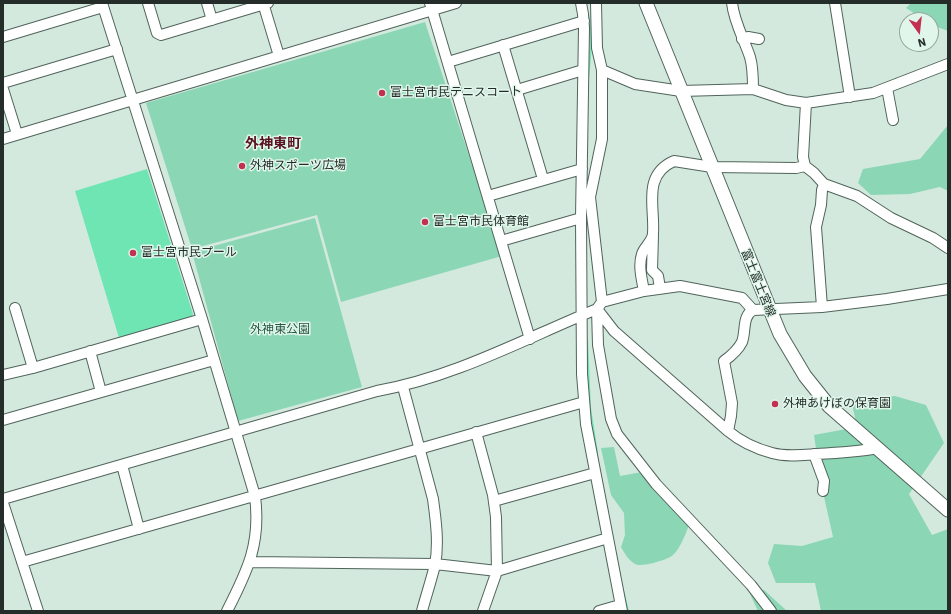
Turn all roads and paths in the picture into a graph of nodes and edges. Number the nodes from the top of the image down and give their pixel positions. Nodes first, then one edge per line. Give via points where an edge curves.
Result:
1 (148, 3) edge
2 (207, 3) edge
3 (265, 3) edge
4 (456, 3) edge
5 (580, 3) edge
6 (596, 3) edge
7 (646, 3) edge
8 (732, 3) edge
9 (835, 3) edge
10 (102, 5) edge
11 (431, 7) edge
12 (212, 20) junction
13 (584, 21) junction
14 (3, 37) edge
15 (742, 39) junction
16 (759, 39) dead end
17 (503, 45) junction
18 (597, 48) junction
19 (117, 49) junction
20 (584, 49) junction
21 (279, 56) junction
22 (448, 62) junction
23 (948, 64) edge
24 (583, 70) junction
25 (602, 70) junction
26 (3, 83) edge
27 (887, 88) junction
28 (3, 89) edge
29 (753, 89) junction
30 (517, 90) junction
31 (681, 91) junction
32 (850, 97) junction
33 (133, 100) junction
34 (806, 103) junction
35 (893, 120) dead end
36 (17, 134) junction
37 (3, 139) edge
38 (805, 166) junction
39 (712, 167) junction
40 (582, 169) junction
41 (543, 179) junction
42 (824, 184) junction
43 (488, 196) junction
44 (581, 218) junction
45 (653, 235) junction
46 (501, 241) junction
47 (948, 248) edge
48 (660, 288) junction
49 (948, 289) edge
50 (644, 291) junction
51 (600, 306) junction
52 (822, 306) junction
53 (15, 308) dead end
54 (753, 310) junction
55 (769, 310) junction
56 (581, 316) junction
57 (202, 319) junction
58 (530, 339) junction
59 (90, 351) junction
60 (214, 360) junction
61 (33, 368) junction
62 (3, 375) edge
63 (403, 387) junction
64 (101, 392) junction
65 (584, 402) junction
66 (3, 420) edge
67 (728, 431) junction
68 (235, 432) junction
69 (476, 432) junction
70 (420, 448) junction
71 (878, 448) junction
72 (814, 454) junction
73 (122, 465) junction
74 (595, 473) junction
75 (823, 491) dead end
76 (255, 496) junction
77 (3, 499) edge
78 (494, 501) junction
79 (3, 503) edge
80 (948, 510) edge
81 (139, 529) junction
82 (608, 538) junction
83 (22, 562) junction
84 (250, 562) junction
85 (435, 564) junction
86 (497, 571) junction
87 (621, 608) edge
88 (38, 611) edge
89 (227, 611) edge
90 (422, 611) edge
91 (483, 611) edge
92 (599, 611) edge
93 (771, 611) edge

1 - 12 street via 157,33 161,35
2 - 12 street
3 - 12 street
3 - 21 street
4 - 11 street
5 - 13 street
6 - 18 street
7 - 31 main road, 富士富士宮線
8 - 15 street
9 - 32 street
10 - 14 street
10 - 19 street
11 - 21 street
11 - 22 street
13 - 17 street
13 - 20 street
15 - 16 street
15 - 29 street via 750,58
17 - 22 street
17 - 30 street
18 - 20 street
18 - 25 street
19 - 26 street
19 - 33 street
20 - 24 street
21 - 33 street
22 - 43 street
23 - 27 street
24 - 30 street
24 - 40 street
25 - 31 street via 635,84
25 - 51 street via 602,140 590,197
27 - 32 street
27 - 35 street
28 - 36 street
29 - 31 street
29 - 34 street via 786,100
30 - 41 street
31 - 39 main road, 富士富士宮線
32 - 34 street
33 - 36 street
33 - 57 street
34 - 38 street via 803,157
36 - 37 street
38 - 39 street
38 - 42 street
39 - 45 street via 674,161 664,168 652,187
39 - 55 main road, 富士富士宮線
40 - 41 street
40 - 44 street
41 - 43 street
42 - 47 street via 857,196 891,218
42 - 52 street via 816,227
43 - 46 street
44 - 46 street
44 - 56 street
45 - 48 street via 652,270 658,276
45 - 50 street via 642,254
46 - 58 street
48 - 50 street
48 - 54 street via 680,286 742,298
49 - 52 street
50 - 51 street
51 - 56 street
51 - 67 street via 614,331
51 - 93 street via 598,345 616,434 656,484 751,585
52 - 55 street
53 - 61 street
54 - 55 street
54 - 67 street via 746,319 742,342 724,361 732,402
55 - 71 main road, 富士富士宮線 via 780,334 816,390 829,406
56 - 58 street
56 - 65 street
57 - 59 street
57 - 60 street
58 - 63 street via 455,370
59 - 61 street
59 - 64 street
60 - 64 street
60 - 68 street
61 - 62 street
63 - 68 street via 377,391
63 - 70 street
64 - 66 street
65 - 69 street
65 - 74 street
67 - 72 street via 774,454
68 - 73 street
68 - 76 street
69 - 70 street
69 - 78 street
70 - 76 street
70 - 85 street via 434,500 437,541
71 - 72 street via 859,452
71 - 80 main road, 富士富士宮線
72 - 75 street via 824,481
73 - 77 street
73 - 81 street
74 - 78 street
74 - 82 street
76 - 81 street
76 - 84 street via 257,520
78 - 86 street
79 - 83 street
81 - 83 street
82 - 86 street
82 - 87 street
83 - 88 street
84 - 85 street
84 - 89 street
85 - 86 street
85 - 90 street
86 - 91 street
87 - 92 street

